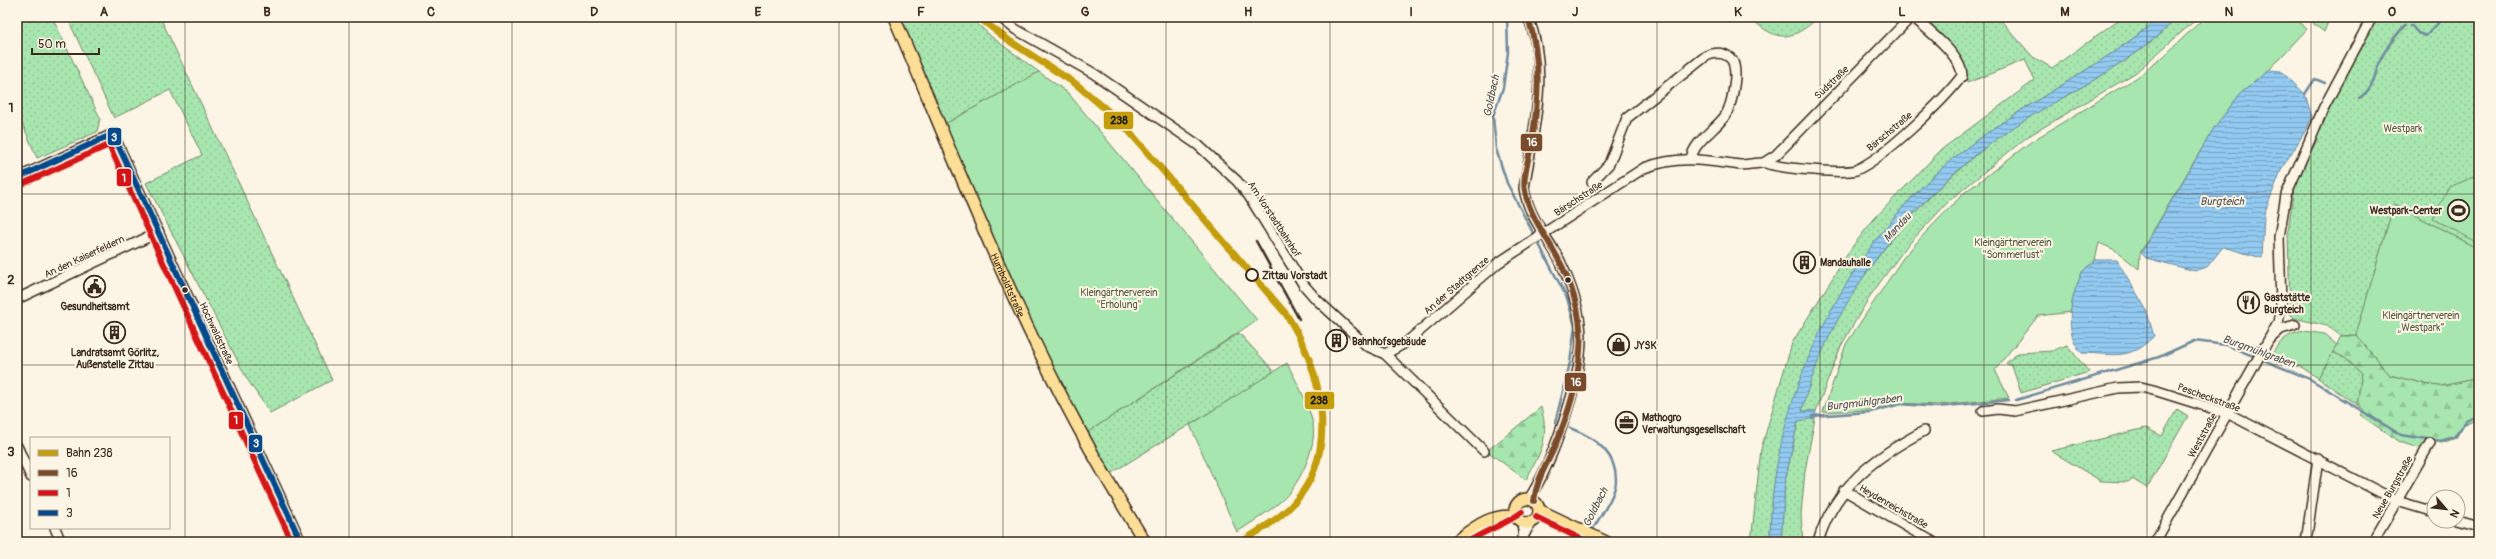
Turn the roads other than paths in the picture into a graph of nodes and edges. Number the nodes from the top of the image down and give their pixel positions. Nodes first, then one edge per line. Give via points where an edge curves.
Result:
1 (894, 17) edge
2 (1000, 17) edge
3 (1528, 17) edge
4 (1912, 17) edge
5 (2372, 17) edge
6 (1691, 159) junction
7 (1765, 162) junction
8 (17, 178) edge
9 (1592, 182) dead end
10 (159, 232) junction
11 (1542, 235) junction
12 (17, 300) edge
13 (2295, 325) dead end
14 (2270, 339) junction
15 (1385, 354) junction
16 (1983, 411) dead end
17 (2227, 413) junction
18 (1924, 431) dead end
19 (2430, 443) dead end
20 (17, 446) edge
21 (1484, 451) dead end
22 (2318, 459) junction
23 (30, 475) edge
24 (1844, 490) junction
25 (2397, 501) junction
26 (1529, 509) junction
27 (2426, 510) edge
28 (2466, 522) edge
29 (2479, 526) edge
30 (55, 529) edge
31 (1524, 539) edge
32 (61, 542) edge
33 (301, 542) edge
34 (1145, 542) edge
35 (1455, 542) edge
36 (1606, 542) edge
37 (1818, 542) edge
38 (1933, 542) edge
39 (2155, 542) edge
40 (2306, 542) edge
41 (2374, 542) edge

1 - 34 main road, Humboldtstraße via 973,205 1057,388 1107,481
2 - 15 street, Am Vorstadtbahnhof via 1015,29 1094,73 1198,145 1237,181 1249,196 1303,284 1316,299 1367,346
3 - 11 street via 1538,63 1534,124 1524,188 1528,207
4 - 7 street, Südstraße via 1776,154
4 - 7 street, Bärschstraße via 1945,47 1961,67 1962,76 1951,91 1880,156 1854,170 1783,168
5 - 14 street, Weststraße via 2324,107 2286,195 2279,237 2281,305 2278,323
6 - 7 street, Bärschstraße via 1748,166
6 - 9 street, Bärschstraße via 1695,148 1726,114 1731,99 1735,69 1730,58 1723,53 1706,56 1627,118 1609,164
6 - 11 street, Bärschstraße via 1665,160 1644,168
8 - 10 street, Hochwaldstraße via 113,134
10 - 12 street, An den Kaiserfeldern
10 - 33 street, Hochwaldstraße
11 - 15 street, An der Stadtgrenze via 1498,263 1407,342
11 - 26 street via 1560,261 1574,297 1581,340 1578,367 1560,433
13 - 14 street, Weststraße via 2281,329
14 - 17 street, Weststraße
15 - 21 street, Am Vorstadtbahnhof
16 - 17 street, Pescheckstraße via 1998,408 2015,410 2118,388 2141,388
17 - 22 street, Pescheckstraße
17 - 39 street, Weststraße
18 - 24 street via 1882,454
19 - 25 street, Neue Burgstraße
20 - 23 street
22 - 25 street, Pescheckstraße
22 - 40 street
24 - 37 street via 1825,523
24 - 38 street, Heydenreichstraße
25 - 27 street, Pescheckstraße
25 - 41 street, Neue Burgstraße
26 - 31 street
26 - 35 main road via 1482,523
26 - 36 main road
28 - 29 street
30 - 32 street

